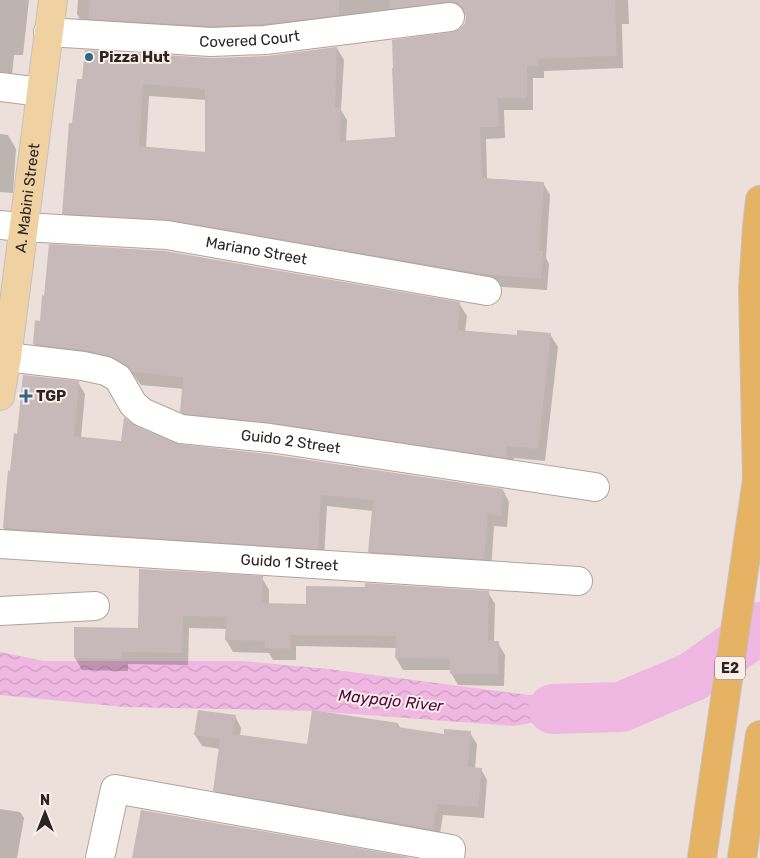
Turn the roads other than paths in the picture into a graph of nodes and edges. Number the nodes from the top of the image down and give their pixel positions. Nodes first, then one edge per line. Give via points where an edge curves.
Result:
1 (53, 0) edge
2 (450, 17) dead end
3 (48, 32) junction
4 (0, 87) edge
5 (41, 92) junction
6 (760, 200) edge
7 (12, 226) edge
8 (486, 291) dead end
9 (8, 357) junction
10 (1, 388) edge
11 (759, 468) edge
12 (595, 487) dead end
13 (0, 544) edge
14 (578, 581) dead end
15 (95, 606) dead end
16 (0, 610) edge
17 (760, 735) edge
18 (451, 854) edge
19 (100, 858) edge
20 (702, 858) edge
21 (742, 858) edge

1 - 3 main road, A. Mabini Street
2 - 3 street, Covered Court via 256,41 211,42
3 - 5 main road, A. Mabini Street
4 - 5 street
5 - 7 main road, A. Mabini Street
6 - 11 highway via 753,289
7 - 8 street, Mariano Street via 167,235
7 - 9 main road, A. Mabini Street
9 - 10 main road, A. Mabini Street
9 - 12 street, Guido 2 Street via 106,371 118,378 133,404 142,412 181,429 270,438
11 - 20 highway, E2
13 - 14 street, Guido 1 Street
15 - 16 street
17 - 21 highway
18 - 19 street via 114,789

